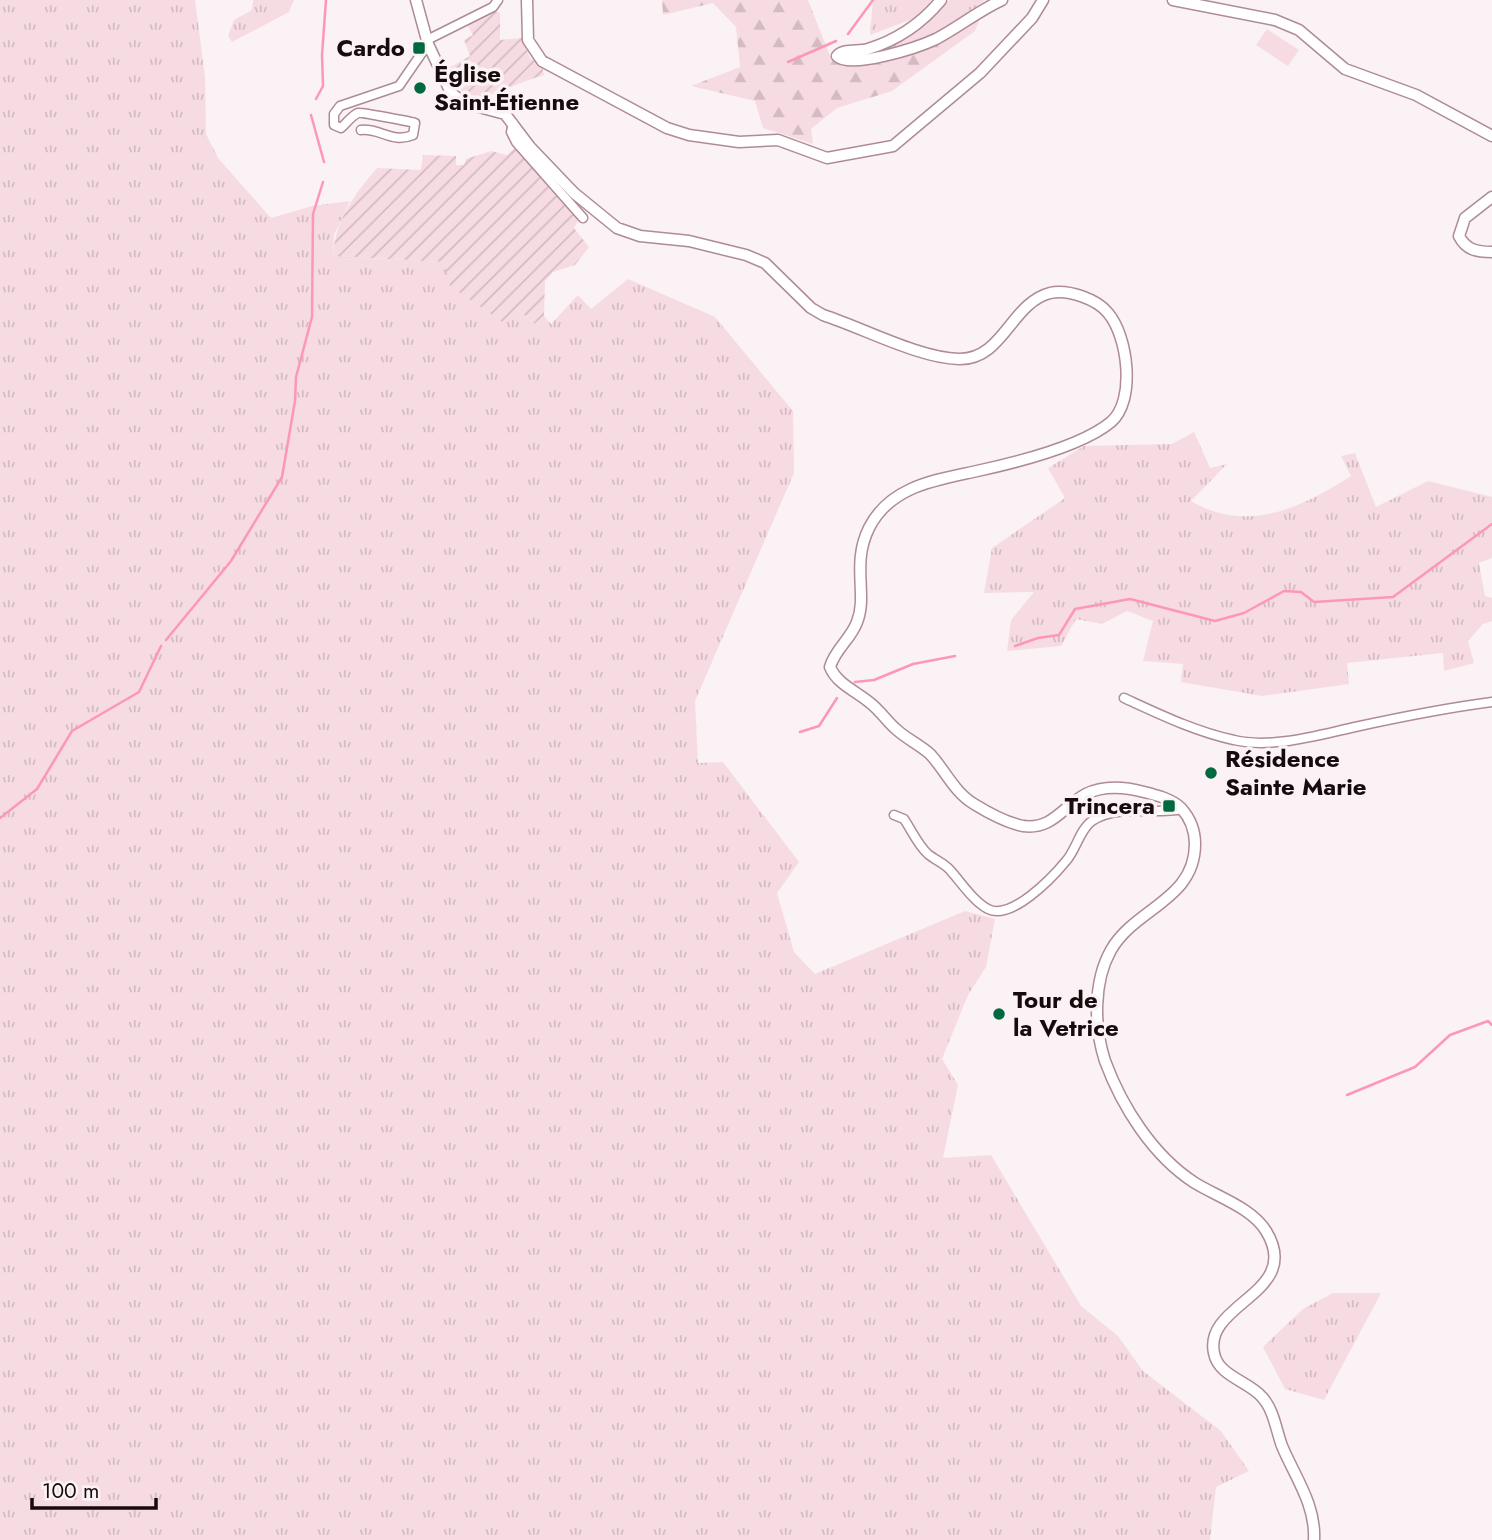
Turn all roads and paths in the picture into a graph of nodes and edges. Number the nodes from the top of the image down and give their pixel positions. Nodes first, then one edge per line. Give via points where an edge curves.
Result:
1 (416, 0) edge
2 (498, 0) edge
3 (527, 0) edge
4 (940, 0) edge
5 (1002, 0) edge
6 (1043, 0) edge
7 (1173, 0) edge
8 (427, 42) junction
9 (513, 124) junction
10 (361, 130) dead end
11 (1492, 136) edge
12 (1492, 197) edge
13 (583, 218) dead end
14 (1492, 251) edge
15 (1124, 698) dead end
16 (1492, 702) edge
17 (1182, 809) junction
18 (894, 815) dead end
19 (1314, 1540) edge

1 - 8 street
2 - 8 street
3 - 6 street via 527,40 542,61 667,128 739,142 778,141 837,158 893,146 980,73
4 - 5 street via 923,21 906,31 868,49 842,51 837,56 847,62 878,58 934,40
7 - 11 street via 1275,20 1299,30 1345,69 1416,95
8 - 9 street via 457,98 505,114
8 - 10 street via 396,89 340,106 333,122 341,128 366,112 415,123 413,135 392,139
9 - 13 street via 516,142
9 - 17 street via 574,193 617,228 746,255 765,263 823,315 938,358 983,354 1028,305 1050,293 1066,292 1108,312 1117,326 1128,379 1114,419 1047,450 978,471 934,478 889,504 870,526 861,546 858,622 830,667 842,683 929,753 974,805 1019,825 1052,822 1083,795 1100,789 1141,791
12 - 14 street via 1465,218 1459,236 1474,250
15 - 16 street via 1236,741 1308,737
17 - 18 street via 1118,813 1094,820 1085,827 1076,849 1042,887 999,912 974,897 947,866 919,844 904,819
17 - 19 street via 1195,836 1195,857 1177,892 1124,933 1110,951 1097,1007 1101,1043 1120,1093 1150,1143 1174,1168 1255,1217 1274,1248 1269,1278 1221,1323 1213,1339 1214,1354 1220,1368 1263,1398 1271,1411 1308,1503

